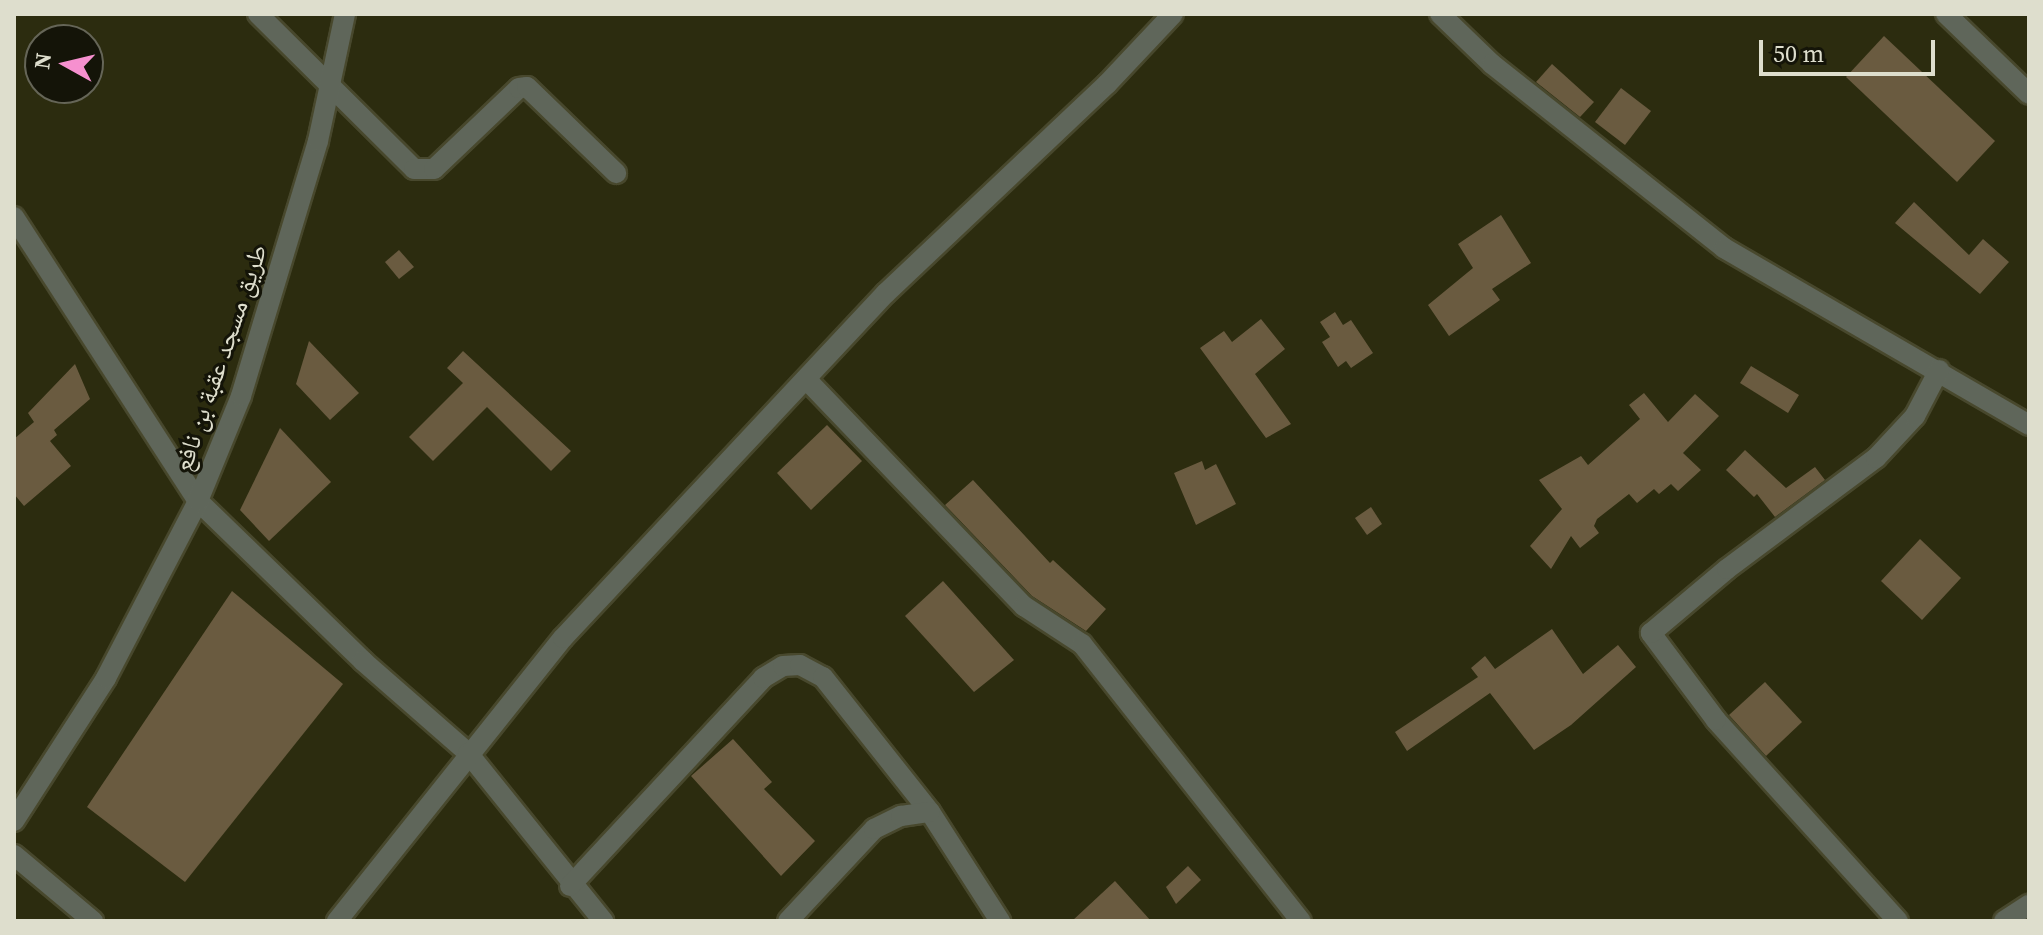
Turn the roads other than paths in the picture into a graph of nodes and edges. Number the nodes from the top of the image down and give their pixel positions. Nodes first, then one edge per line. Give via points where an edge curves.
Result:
1 (258, 14) edge
2 (345, 14) edge
3 (1173, 14) edge
4 (1440, 14) edge
5 (1946, 14) edge
6 (331, 82) junction
7 (2029, 94) edge
8 (616, 173) dead end
9 (14, 217) edge
10 (20, 240) edge
11 (1939, 370) junction
12 (806, 379) junction
13 (2029, 425) edge
14 (198, 501) junction
15 (468, 753) junction
16 (930, 812) junction
17 (14, 821) edge
18 (14, 855) edge
19 (570, 886) junction
20 (2029, 905) edge
21 (93, 921) edge
22 (337, 921) edge
23 (603, 921) edge
24 (788, 921) edge
25 (1000, 921) edge
26 (1301, 921) edge
27 (1898, 921) edge
28 (2004, 921) edge

1 - 6 street
2 - 6 street, طريق مسجد عقبة بن نافع
3 - 12 street via 1107,84 886,293
4 - 11 street via 1492,64 1724,248
5 - 7 street
6 - 8 street via 414,169 424,172 519,88 527,87
6 - 14 street, طريق مسجد عقبة بن نافع via 278,283 241,396
9 - 10 street
10 - 14 street
11 - 13 street
11 - 27 street via 1915,416 1876,458 1651,633 1716,720
12 - 15 street via 563,638
12 - 26 street via 1024,606 1082,644
14 - 15 street via 363,661
14 - 17 street, طريق مسجد عقبة بن نافع via 106,678
15 - 19 street
15 - 22 street
16 - 19 street via 823,677 800,665 783,666 763,678
16 - 24 street via 901,816 874,829
16 - 25 street
18 - 21 street
19 - 23 street
20 - 28 street

